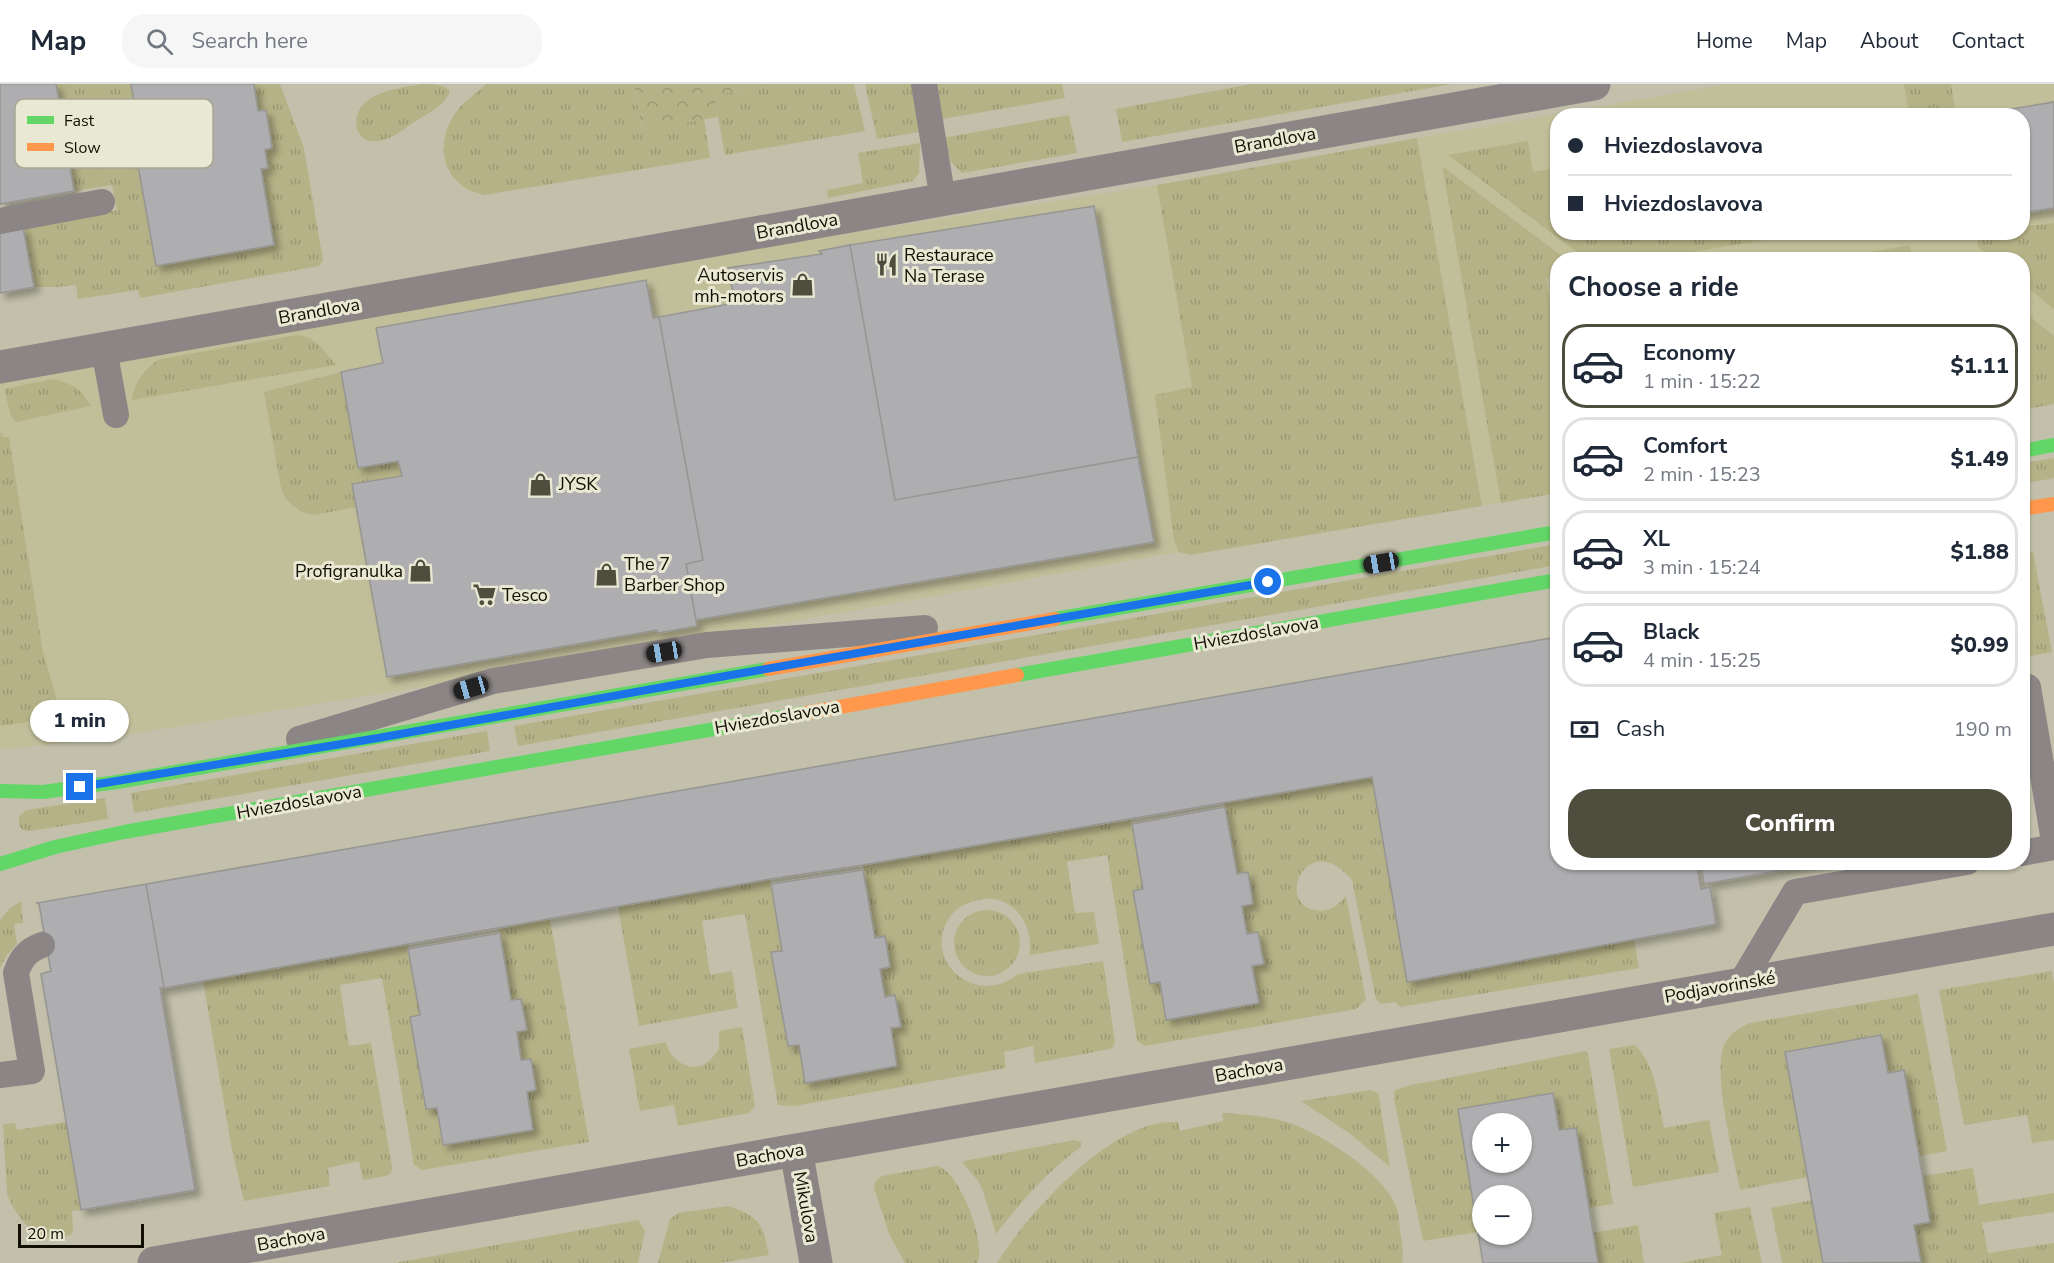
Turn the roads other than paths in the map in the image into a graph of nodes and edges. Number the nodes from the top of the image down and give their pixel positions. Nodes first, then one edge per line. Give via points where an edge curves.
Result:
1 (924, 84) edge
2 (1594, 84) edge
3 (943, 200) junction
4 (102, 202) dead end
5 (0, 220) edge
6 (104, 349) junction
7 (0, 367) edge
8 (116, 415) dead end
9 (2054, 445) edge
10 (2030, 450) edge
11 (2054, 504) edge
12 (2030, 508) edge
13 (1550, 533) edge
14 (1550, 581) edge
15 (1060, 618) junction
16 (2030, 699) edge
17 (208, 766) junction
18 (0, 791) edge
19 (2054, 841) edge
20 (2054, 847) edge
21 (2030, 852) edge
22 (0, 864) edge
23 (1921, 870) edge
24 (2054, 929) edge
25 (42, 945) dead end
26 (1741, 983) junction
27 (1386, 1047) joint
28 (0, 1076) edge
29 (796, 1150) junction
30 (154, 1263) edge
31 (816, 1263) edge

1 - 3 lane
2 - 3 street, Brandlova
3 - 6 street, Brandlova
4 - 5 lane
6 - 7 street, Brandlova
6 - 8 lane
9 - 10 street
11 - 12 street
13 - 15 street
14 - 22 street, Hviezdoslavova via 124,832
15 - 17 street
15 - 17 lane via 707,645 493,681
16 - 19 lane
17 - 18 street via 43,792
20 - 21 lane
23 - 26 lane via 1795,892
24 - 26 street, Podjavorinské
25 - 28 lane via 26,954 16,973 42,1070
26 - 27 street, Podjavorinské
27 - 29 street, Bachova
29 - 30 street, Bachova
29 - 31 street, Mikulova

